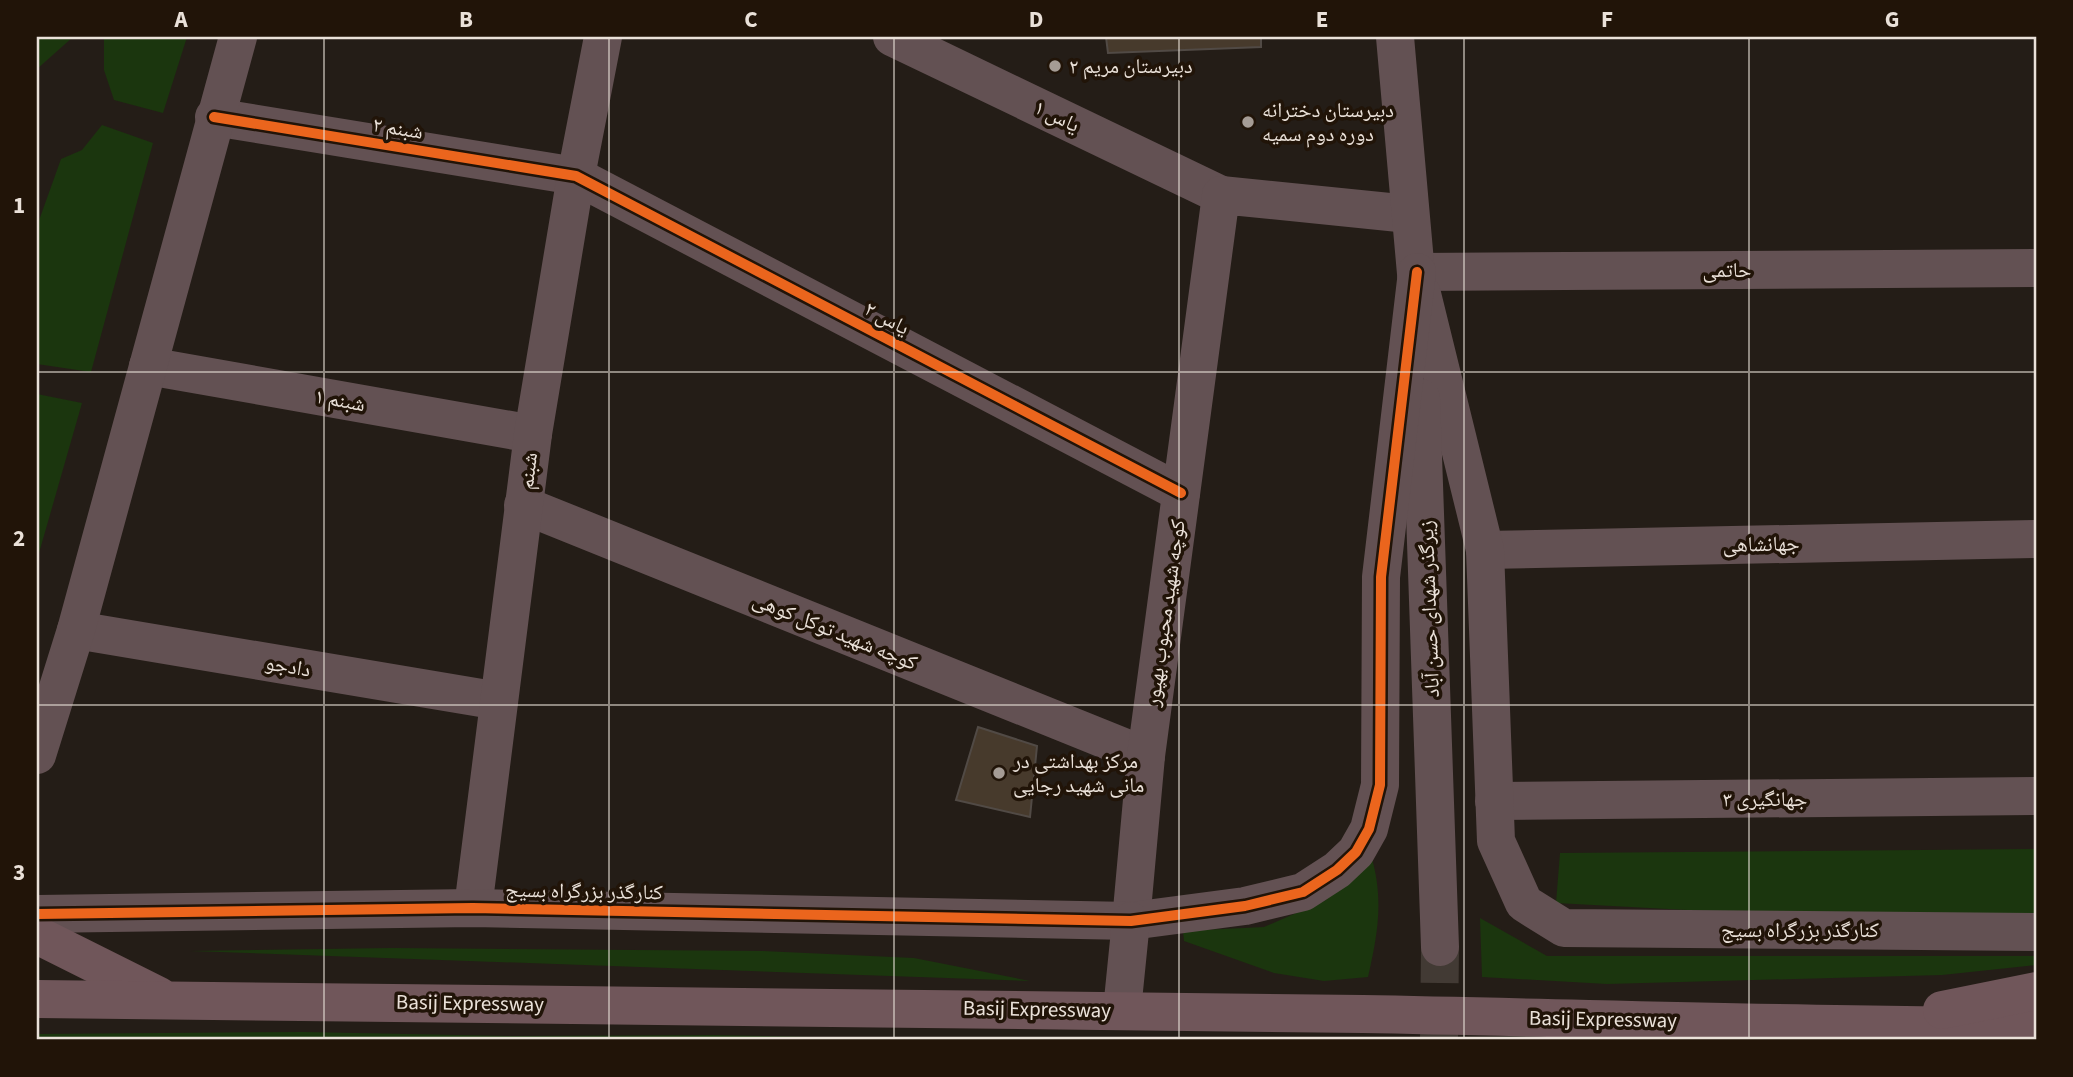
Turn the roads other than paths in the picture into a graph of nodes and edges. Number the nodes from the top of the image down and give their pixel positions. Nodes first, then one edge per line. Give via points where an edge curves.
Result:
1 (238, 37) edge
2 (603, 37) edge
3 (892, 37) edge
4 (1395, 37) edge
5 (214, 117) junction
6 (576, 176) junction
7 (1222, 195) junction
8 (1409, 214) junction
9 (2036, 267) edge
10 (1417, 272) junction
11 (148, 366) junction
12 (533, 434) junction
13 (1181, 493) junction
14 (523, 505) junction
15 (2036, 539) edge
16 (1485, 550) junction
17 (76, 630) junction
18 (499, 701) junction
19 (37, 755) edge
20 (1146, 757) junction
21 (2036, 796) edge
22 (1494, 801) junction
23 (474, 908) junction
24 (37, 914) edge
25 (1131, 921) junction
26 (2036, 932) edge
27 (37, 935) edge
28 (1440, 947) tunnel mouth
29 (2036, 991) edge
30 (37, 999) edge
31 (167, 1000) junction
32 (1122, 1010) junction
33 (1862, 1026) junction
34 (2036, 1026) edge

1 - 5 street
2 - 6 street, شبنم
3 - 7 street, یاس ۱
4 - 8 street
5 - 6 street, شبنم ۲
5 - 11 street
6 - 12 street, شبنم
6 - 13 street, یاس ۲
7 - 8 street
7 - 13 street, کوچه شهید محبوب بهپور
8 - 10 street
9 - 10 street, حاتمی
10 - 16 street
10 - 25 street, کنارگذر بزرگراه بسیج via 1381,577 1380,785 1369,829 1356,852 1337,870 1303,891 1245,906
10 - 28 street, زیرگذر شهدای حسن آباد
11 - 12 street, شبنم ۱
11 - 17 street
12 - 14 street, شبنم
13 - 20 street, کوچه شهید محبوب بهپور
14 - 18 street, شبنم
14 - 20 street, کوچه شهید توکل کوهی
15 - 16 street, جهانشاهی
16 - 22 street
17 - 18 street, دادجو
17 - 19 street
18 - 23 street, شبنم
20 - 25 street, کوچه شهید محبوب بهپور
21 - 22 street, جهانگیری ۳
22 - 26 street, کنارگذر بزرگراه بسیج via 1496,841 1524,903 1564,929
23 - 24 street, کنارگذر بزرگراه بسیج
23 - 25 street, کنارگذر بزرگراه بسیج
25 - 32 street, کوچه شهید محبوب بهپور
27 - 31 highway
29 - 33 highway
30 - 31 highway, Basij Expressway
31 - 32 highway, Basij Expressway
32 - 33 highway, Basij Expressway
33 - 34 highway, Basij Expressway

